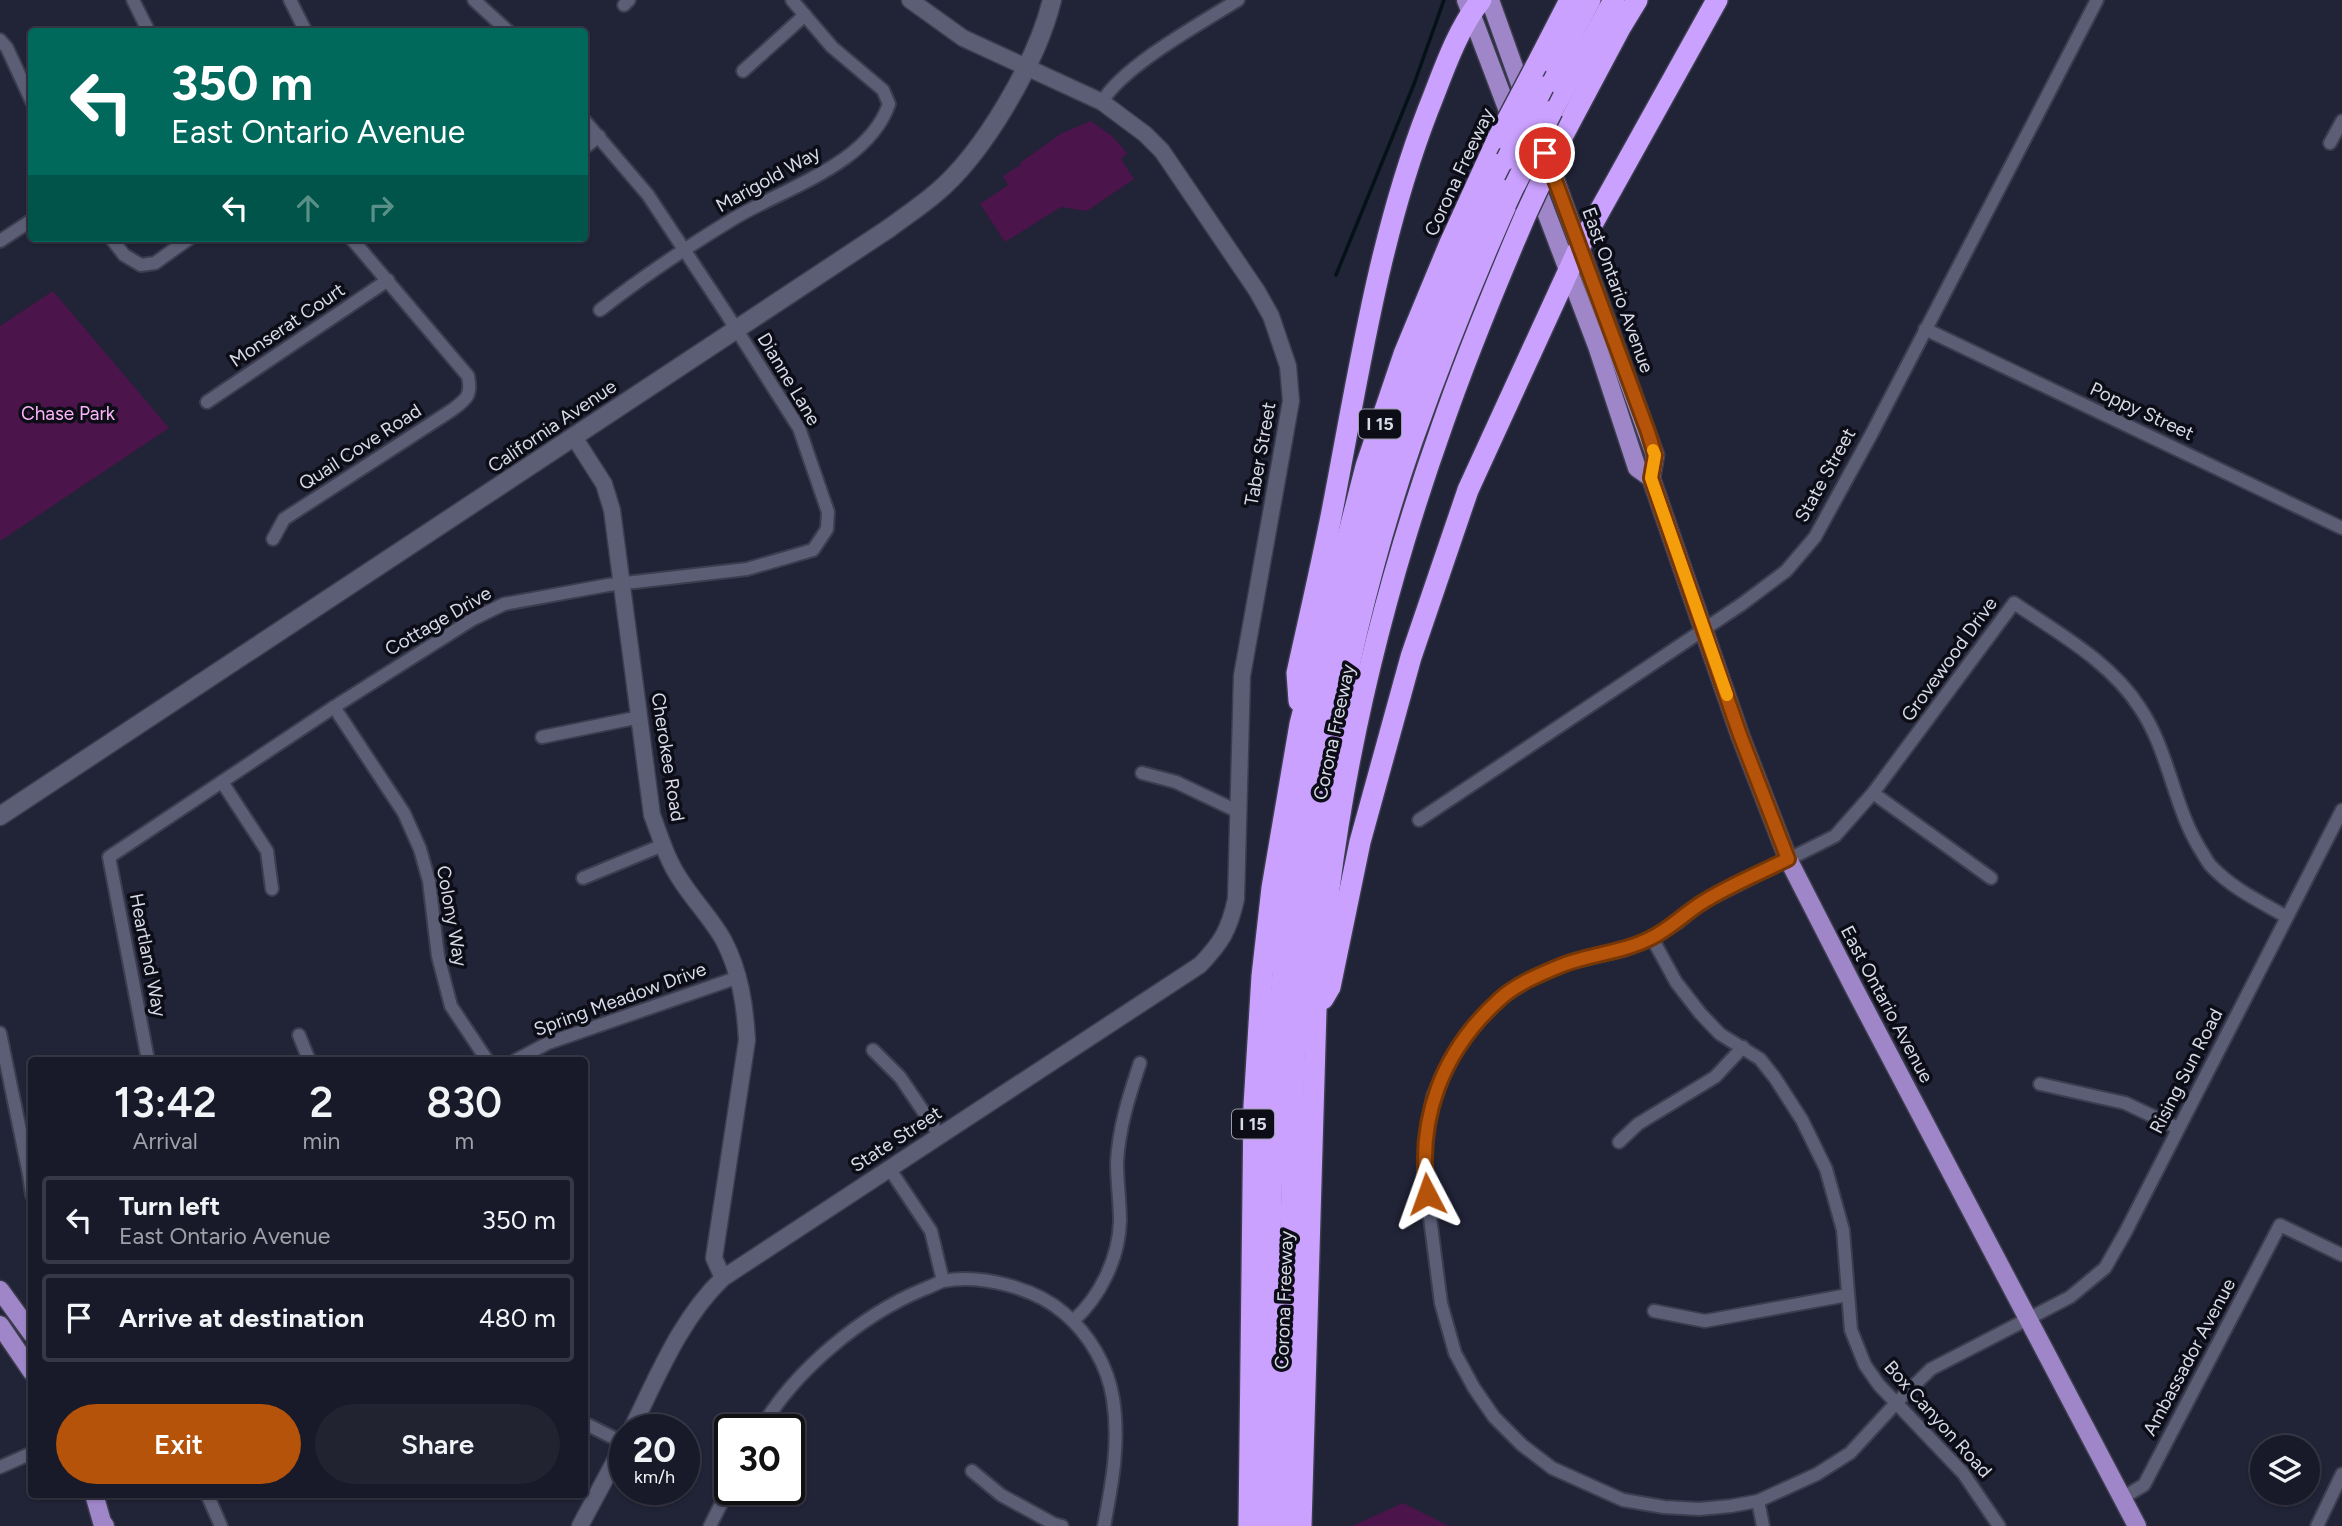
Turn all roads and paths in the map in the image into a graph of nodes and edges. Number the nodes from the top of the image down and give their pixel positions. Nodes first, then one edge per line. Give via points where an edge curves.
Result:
1 (133, 0) edge
2 (290, 0) edge
3 (474, 0) edge
4 (792, 0) edge
5 (910, 0) edge
6 (1052, 0) edge
7 (1238, 0) edge
8 (1490, 0) edge
9 (1570, 0) edge
10 (1591, 0) edge
11 (1614, 0) edge
12 (1637, 0) edge
13 (1717, 0) edge
14 (2097, 0) edge
15 (1473, 4) edge
16 (805, 15) junction
17 (147, 28) edge
18 (304, 28) edge
19 (505, 28) edge
20 (0, 40) edge
21 (1025, 68) junction
22 (743, 72) dead end
23 (28, 93) edge
24 (1102, 102) junction
25 (2342, 121) edge
26 (588, 124) edge
27 (599, 136) junction
28 (2330, 143) dead end
29 (588, 145) edge
30 (28, 223) edge
31 (0, 241) edge
32 (114, 242) edge
33 (184, 242) edge
34 (355, 242) edge
35 (1580, 248) junction
36 (685, 250) junction
37 (1569, 274) junction
38 (388, 280) junction
39 (600, 310) dead end
40 (736, 329) junction
41 (1925, 329) junction
42 (1605, 372) junction
43 (207, 402) dead end
44 (1640, 410) junction
45 (573, 437) junction
46 (1651, 478) junction
47 (2342, 528) edge
48 (827, 529) joint
49 (273, 539) dead end
50 (623, 583) junction
51 (1705, 630) junction
52 (334, 707) junction
53 (640, 717) junction
54 (1300, 724) junction
55 (542, 737) dead end
56 (1142, 773) dead end
57 (222, 782) junction
58 (1873, 793) junction
59 (2342, 810) edge
60 (1237, 811) junction
61 (0, 816) edge
62 (1419, 820) dead end
63 (663, 845) junction
64 (109, 857) joint
65 (1788, 859) junction
66 (583, 878) dead end
67 (1991, 878) dead end
68 (272, 890) dead end
69 (2287, 917) junction
70 (1230, 925) joint
71 (1652, 938) junction
72 (739, 977) junction
73 (1316, 1010) junction
74 (0, 1033) edge
75 (299, 1035) dead end
76 (1743, 1047) junction
77 (873, 1049) dead end
78 (148, 1057) edge
79 (308, 1057) edge
80 (485, 1057) edge
81 (522, 1057) edge
82 (1140, 1063) dead end
83 (3, 1065) edge
84 (2040, 1084) dead end
85 (2178, 1128) junction
86 (940, 1136) junction
87 (1619, 1142) dead end
88 (889, 1168) junction
89 (28, 1170) edge
90 (2342, 1255) edge
91 (723, 1278) junction
92 (943, 1282) junction
93 (0, 1290) edge
94 (1848, 1295) junction
95 (1654, 1311) dead end
96 (2028, 1317) junction
97 (1073, 1321) junction
98 (0, 1325) edge
99 (28, 1328) edge
100 (28, 1366) edge
101 (1897, 1402) junction
102 (639, 1414) edge
103 (772, 1414) edge
104 (588, 1425) edge
105 (609, 1436) edge
106 (28, 1455) edge
107 (0, 1467) edge
108 (609, 1471) edge
109 (972, 1471) dead end
110 (2342, 1474) edge
111 (84, 1498) edge
112 (95, 1498) edge
113 (104, 1498) edge
114 (209, 1498) edge
115 (2122, 1498) junction
116 (1758, 1501) junction
117 (720, 1505) edge
118 (90, 1526) edge
119 (108, 1526) edge
120 (221, 1526) edge
121 (580, 1526) edge
122 (710, 1526) edge
123 (1062, 1526) edge
124 (1104, 1526) edge
125 (1249, 1526) edge
126 (1266, 1526) edge
127 (1286, 1526) edge
128 (1301, 1526) edge
129 (1763, 1526) edge
130 (1999, 1526) edge
131 (2137, 1526) edge
132 (2317, 1526) edge

1 - 17 street
2 - 18 street
3 - 19 street
4 - 16 street
5 - 21 street, Taber Street via 963,38
6 - 21 main road, California Avenue
7 - 24 street via 1145,60
8 - 35 main road, East Ontario Avenue
9 - 54 highway, Corona Freeway / I 15, bridge via 1498,138 1404,355 1370,453
10 - 126 highway, bridge via 1507,159 1421,360 1350,589 1316,740 1292,884 1278,1025 1271,1158
11 - 127 highway, bridge via 1515,185 1445,354 1397,490 1339,715 1303,943 1294,1075
12 - 73 highway, Corona Freeway, bridge via 1526,214 1442,425 1390,586 1343,797
13 - 35 highway
14 - 41 street, State Street
15 - 37 main road, East Ontario Avenue
15 - 54 highway via 1418,136 1384,246 1297,673
16 - 22 street
16 - 36 street, Marigold Way via 832,47 883,90 889,104 884,119 830,168 760,203
20 - 23 street
21 - 24 street, Taber Street
21 - 40 main road, California Avenue via 1001,114 937,192
24 - 60 street, Taber Street via 1145,134 1173,165 1272,316 1288,366 1291,401 1242,677
25 - 28 street
26 - 27 street, Dianne Lane
27 - 29 street
27 - 36 street, Dianne Lane via 648,195
30 - 31 street
32 - 33 street via 141,265 155,263
34 - 38 street
35 - 37 highway
35 - 44 main road, East Ontario Avenue
36 - 39 street, Marigold Way
36 - 40 street, Dianne Lane
37 - 42 main road, East Ontario Avenue
37 - 73 highway via 1463,505 1411,657 1360,842 1330,987
38 - 43 street, Monserat Court
38 - 49 street, Quail Cove Road via 468,376 470,389 452,410 284,519
40 - 45 main road, California Avenue
40 - 48 street, Dianne Lane via 799,428 828,512
41 - 47 street, Poppy Street
41 - 51 street, State Street via 1815,537 1786,571
42 - 44 main road via 1626,407
42 - 46 main road, East Ontario Avenue via 1637,468
44 - 46 main road, East Ontario Avenue via 1655,455
45 - 50 street, Cherokee Road via 604,484
45 - 61 main road, California Avenue
46 - 51 main road, East Ontario Avenue
48 - 50 street, Cottage Drive via 813,550 747,569
50 - 52 street, Cottage Drive via 504,604 472,619
50 - 53 street, Cherokee Road
51 - 62 street, State Street
51 - 65 main road, East Ontario Avenue
52 - 57 street, Cottage Drive
52 - 80 street, Colony Way via 404,813 420,849 451,1006
53 - 55 street
53 - 63 street, Cherokee Road via 652,815
54 - 125 highway, Corona Freeway / I 15 via 1272,888 1256,1067
56 - 60 street via 1176,782
57 - 64 street, Cottage Drive
57 - 68 street via 267,851
58 - 65 street, Grovewood Drive via 1835,836
58 - 67 street
58 - 69 street, Grovewood Drive via 2014,603 2126,688 2154,734 2188,829 2211,866 2241,891
59 - 69 street, Rising Sun Road
60 - 70 street, Taber Street via 1236,899
63 - 66 street
63 - 72 street, Cherokee Road via 679,878 723,940
64 - 78 street, Heartland Way
65 - 71 street, Grovewood Drive via 1701,903
65 - 96 main road, East Ontario Avenue
69 - 85 street, Rising Sun Road
70 - 86 street, State Street via 1200,965
71 - 76 street, Box Canyon Road via 1676,982 1700,1013 1720,1034
71 - 116 street, Grovewood Drive via 1564,964 1529,980 1501,998 1450,1060 1433,1096 1424,1171 1441,1303 1455,1353 1474,1388 1494,1417 1552,1468 1623,1500 1664,1507 1699,1509
72 - 81 street, Spring Meadow Drive via 548,1043
72 - 91 street, Cherokee Road via 747,1040 713,1258
73 - 128 highway, Corona Freeway
74 - 83 street
75 - 79 street
76 - 87 street via 1714,1077 1638,1124
76 - 94 street, Box Canyon Road via 1775,1078 1826,1169 1843,1230
77 - 86 street via 900,1077
82 - 97 street via 1122,1118 1117,1163 1120,1223 1114,1255 1102,1284
83 - 89 street
84 - 85 street via 2125,1103
85 - 96 street, Rising Sun Road via 2105,1268 2070,1297
86 - 88 street, State Street
88 - 91 street, State Street
88 - 92 street via 931,1231
90 - 115 street, Ambassador Avenue via 2280,1225 2144,1485
91 - 102 street, State Street via 708,1292 676,1342
92 - 97 street via 997,1283 1027,1291 1051,1302
92 - 103 street via 904,1298 822,1354
93 - 99 main road
94 - 95 street via 1705,1321
94 - 101 street, Box Canyon Road via 1851,1330 1865,1365
96 - 101 street, Rising Sun Road via 1931,1369
96 - 115 main road, East Ontario Avenue
97 - 124 street via 1101,1359 1113,1397 1114,1475
98 - 100 main road
101 - 116 street, Rising Sun Road via 1850,1453
101 - 130 street, Box Canyon Road via 1963,1473
104 - 105 street
106 - 107 street
108 - 121 street
109 - 123 street via 1001,1494
110 - 132 street
111 - 118 main road
112 - 119 main road via 102,1522
113 - 119 main road
114 - 120 street
115 - 131 main road, East Ontario Avenue
116 - 129 street
117 - 122 street

